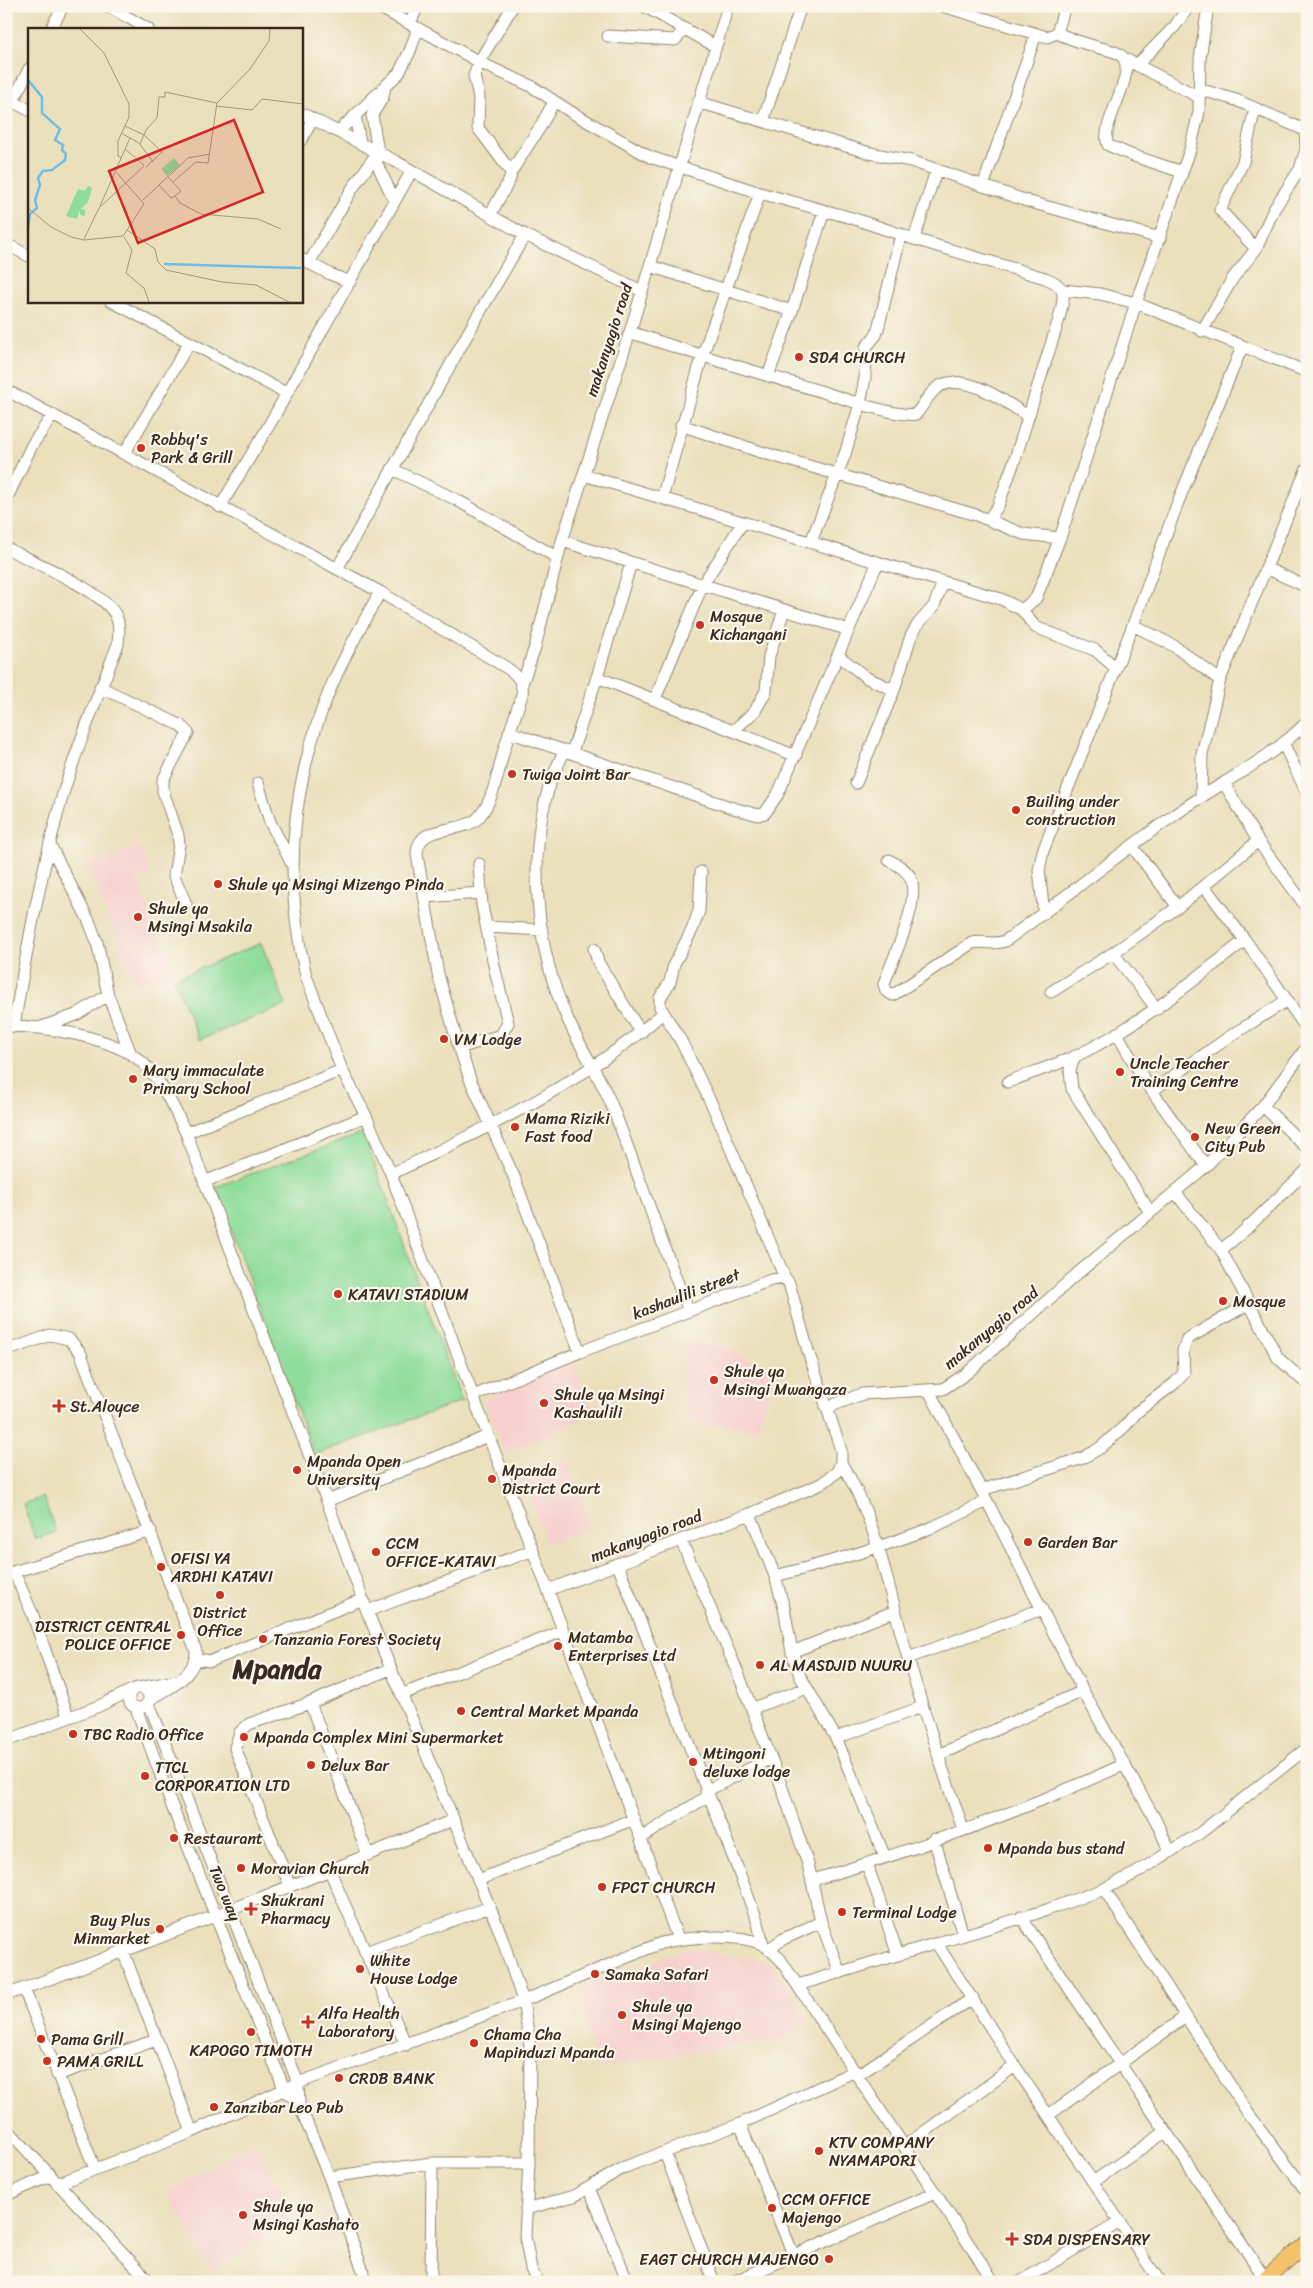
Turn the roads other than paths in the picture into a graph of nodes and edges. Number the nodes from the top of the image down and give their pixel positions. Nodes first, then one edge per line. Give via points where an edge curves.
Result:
1 (63, 6) edge
2 (108, 6) edge
3 (377, 6) edge
4 (418, 6) edge
5 (513, 6) edge
6 (644, 6) edge
7 (728, 6) edge
8 (801, 6) edge
9 (942, 6) edge
10 (1065, 6) edge
11 (1189, 6) edge
12 (1208, 6) edge
13 (414, 26) junction
14 (52, 28) edge
15 (146, 28) edge
16 (685, 29) junction
17 (1056, 32) junction
18 (1036, 35) junction
19 (608, 36) dead end
20 (715, 46) junction
21 (1125, 59) junction
22 (480, 60) junction
23 (1137, 64) junction
24 (28, 70) edge
25 (385, 87) junction
26 (1199, 93) junction
27 (10, 99) edge
28 (554, 102) junction
29 (698, 102) junction
30 (1255, 108) junction
31 (28, 109) edge
32 (302, 114) edge
33 (355, 115) junction
34 (313, 119) junction
35 (763, 121) junction
36 (1306, 131) edge
37 (338, 132) junction
38 (302, 138) edge
39 (360, 143) junction
40 (376, 154) junction
41 (678, 167) junction
42 (936, 171) junction
43 (411, 172) junction
44 (511, 172) junction
45 (1182, 172) junction
46 (983, 186) junction
47 (760, 193) junction
48 (394, 200) junction
49 (824, 211) junction
50 (490, 215) junction
51 (900, 234) junction
52 (525, 235) junction
53 (1160, 238) junction
54 (914, 239) junction
55 (6, 244) edge
56 (1256, 249) junction
57 (28, 255) edge
58 (305, 261) edge
59 (650, 266) junction
60 (350, 282) junction
61 (726, 290) junction
62 (1063, 290) junction
63 (642, 291) junction
64 (116, 303) edge
65 (1136, 303) junction
66 (792, 311) junction
67 (1202, 331) junction
68 (630, 332) junction
69 (189, 343) junction
70 (1242, 347) junction
71 (702, 356) junction
72 (1307, 372) edge
73 (768, 376) junction
74 (6, 390) edge
75 (286, 393) junction
76 (860, 404) junction
77 (53, 415) junction
78 (1027, 416) junction
79 (681, 425) junction
80 (124, 454) junction
81 (392, 468) junction
82 (1307, 468) edge
83 (837, 473) junction
84 (584, 475) junction
85 (662, 498) junction
86 (6, 500) edge
87 (220, 507) junction
88 (989, 519) junction
89 (743, 522) junction
90 (1060, 538) junction
91 (562, 542) junction
92 (811, 542) junction
93 (6, 548) edge
94 (558, 558) junction
95 (878, 562) junction
96 (631, 563) junction
97 (1266, 568) junction
98 (337, 569) junction
99 (943, 582) junction
100 (703, 584) junction
101 (1307, 586) edge
102 (380, 592) junction
103 (784, 610) junction
104 (1022, 610) junction
105 (1133, 625) junction
106 (850, 630) junction
107 (839, 656) junction
108 (532, 658) junction
109 (507, 668) junction
110 (1116, 668) junction
111 (597, 677) junction
112 (1220, 680) junction
113 (522, 684) junction
114 (100, 687) junction
115 (894, 690) junction
116 (655, 699) junction
117 (1307, 722) edge
118 (733, 730) junction
119 (509, 732) junction
120 (1283, 743) junction
121 (568, 751) junction
122 (796, 756) junction
123 (258, 783) dead end
124 (856, 783) dead end
125 (1224, 783) junction
126 (1307, 793) edge
127 (1201, 796) junction
128 (1258, 841) junction
129 (50, 845) junction
130 (1132, 846) junction
131 (889, 860) dead end
132 (292, 864) junction
133 (479, 864) dead end
134 (702, 872) dead end
135 (1204, 886) junction
136 (481, 893) junction
137 (424, 897) junction
138 (186, 904) dead end
139 (1178, 907) junction
140 (1307, 908) edge
141 (1044, 914) junction
142 (487, 927) junction
143 (542, 930) junction
144 (1245, 940) junction
145 (594, 950) dead end
146 (1113, 953) junction
147 (1050, 992) dead end
148 (108, 995) junction
149 (1286, 1001) junction
150 (1157, 1009) junction
151 (663, 1014) junction
152 (10, 1026) edge
153 (37, 1028) junction
154 (1307, 1029) edge
155 (641, 1033) junction
156 (1117, 1033) junction
157 (1307, 1047) edge
158 (459, 1048) junction
159 (131, 1054) junction
160 (1075, 1056) junction
161 (595, 1067) junction
162 (342, 1070) junction
163 (1008, 1082) dead end
164 (1152, 1091) junction
165 (1263, 1106) junction
166 (366, 1116) junction
167 (492, 1125) junction
168 (186, 1133) junction
169 (1307, 1148) edge
170 (1206, 1166) junction
171 (1307, 1170) edge
172 (391, 1174) junction
173 (204, 1182) junction
174 (1175, 1192) junction
175 (1150, 1212) junction
176 (1221, 1250) junction
177 (785, 1278) junction
178 (1250, 1303) junction
179 (689, 1311) junction
180 (6, 1351) edge
181 (580, 1352) junction
182 (1307, 1384) edge
183 (929, 1391) junction
184 (473, 1396) junction
185 (826, 1408) junction
186 (488, 1436) junction
187 (841, 1463) junction
188 (984, 1496) junction
189 (328, 1501) junction
190 (750, 1514) junction
191 (150, 1531) junction
192 (681, 1540) junction
193 (878, 1547) junction
194 (531, 1551) junction
195 (618, 1565) junction
196 (10, 1573) edge
197 (774, 1576) junction
198 (548, 1590) junction
199 (363, 1599) junction
200 (1042, 1609) junction
201 (367, 1611) junction
202 (895, 1611) junction
203 (563, 1632) junction
204 (792, 1652) junction
205 (908, 1658) junction
206 (196, 1659) junction
207 (390, 1669) junction
208 (181, 1680) junction
209 (807, 1688) junction
210 (135, 1689) junction
211 (1083, 1691) junction
212 (162, 1693) junction
213 (402, 1694) junction
214 (148, 1702) junction
215 (310, 1703) junction
216 (99, 1706) junction
217 (134, 1707) junction
218 (922, 1707) junction
219 (753, 1708) junction
220 (68, 1716) junction
221 (157, 1723) junction
222 (836, 1738) junction
223 (6, 1741) edge
224 (1307, 1748) edge
225 (938, 1755) junction
226 (771, 1758) junction
227 (1125, 1764) junction
228 (707, 1793) junction
229 (634, 1819) junction
230 (453, 1820) junction
231 (962, 1829) junction
232 (641, 1838) junction
233 (934, 1839) junction
234 (1170, 1852) junction
235 (368, 1855) junction
236 (885, 1857) junction
237 (867, 1864) junction
238 (330, 1870) junction
239 (478, 1880) junction
240 (813, 1880) junction
241 (290, 1886) junction
242 (1104, 1889) junction
243 (490, 1907) junction
244 (231, 1910) junction
245 (217, 1915) junction
246 (1021, 1917) junction
247 (821, 1922) junction
248 (963, 1935) junction
249 (678, 1939) junction
250 (937, 1944) junction
251 (766, 1947) junction
252 (123, 1951) junction
253 (365, 1952) junction
254 (898, 1955) junction
255 (840, 1974) junction
256 (798, 1985) junction
257 (24, 1989) junction
258 (6, 1995) edge
259 (973, 1998) junction
260 (523, 2001) junction
261 (1185, 2017) junction
262 (156, 2040) junction
263 (406, 2045) junction
264 (1120, 2062) junction
265 (1015, 2066) junction
266 (857, 2073) junction
267 (57, 2075) junction
268 (298, 2084) junction
269 (285, 2091) junction
270 (299, 2104) junction
271 (1050, 2114) junction
272 (740, 2124) junction
273 (6, 2128) edge
274 (192, 2132) junction
275 (1165, 2132) junction
276 (906, 2146) junction
277 (665, 2153) junction
278 (432, 2163) junction
279 (529, 2163) junction
280 (95, 2169) junction
281 (329, 2177) junction
282 (54, 2180) junction
283 (1093, 2182) junction
284 (589, 2188) junction
285 (1307, 2192) edge
286 (935, 2193) junction
287 (6, 2195) edge
288 (526, 2209) junction
289 (1120, 2222) junction
290 (1307, 2243) edge
291 (793, 2254) junction
292 (531, 2269) junction
293 (144, 2280) edge
294 (1264, 2281) edge
295 (367, 2282) edge
296 (431, 2282) edge
297 (527, 2282) edge
298 (537, 2282) edge
299 (628, 2282) edge
300 (714, 2282) edge
301 (733, 2282) edge
302 (994, 2282) edge
303 (1020, 2282) edge
304 (1160, 2282) edge

1 - 14 street
2 - 15 street
3 - 13 street
4 - 13 street
5 - 22 street
6 - 16 street
7 - 20 street, makanyagio road
8 - 35 street
9 - 18 street
10 - 17 street
11 - 23 street via 1175,26
12 - 26 street via 1200,59
13 - 22 street
13 - 25 street via 410,51 398,73
16 - 19 street via 675,40
16 - 20 street
17 - 18 street via 1047,37
17 - 21 street via 1076,42 1121,54
18 - 46 street
20 - 29 street, makanyagio road
21 - 23 street
21 - 45 street via 1123,84 1105,133 1108,145
22 - 28 street
22 - 44 street via 474,76 479,97 477,125
23 - 26 street
24 - 27 street
25 - 33 street
25 - 40 street via 372,115
26 - 30 street
26 - 45 street via 1198,124
27 - 31 street
28 - 41 street via 650,157
28 - 44 street
29 - 35 street
29 - 41 street, makanyagio road
30 - 36 street
30 - 56 street via 1242,162 1220,210
32 - 34 street
33 - 37 street
33 - 39 street
34 - 37 street
34 - 38 street
35 - 42 street via 870,153 911,161
36 - 56 street via 1302,163 1274,210
37 - 39 street
39 - 40 street
40 - 43 street
40 - 48 street
40 - 58 street
41 - 47 street
41 - 59 street, makanyagio road
42 - 46 street
42 - 54 street
43 - 48 street
43 - 50 street
44 - 50 street
45 - 53 street
46 - 53 street
47 - 49 street
47 - 61 street
48 - 60 street
49 - 51 street
49 - 66 street
50 - 52 street
51 - 54 street
51 - 76 street via 878,329 865,352
52 - 63 street
52 - 81 street
53 - 65 street
54 - 62 street via 1044,278 1059,284
55 - 57 street
56 - 67 street
58 - 60 street
59 - 61 street
59 - 63 street, makanyagio road
60 - 75 street
61 - 66 street
61 - 71 street
62 - 65 street via 1100,294
62 - 78 street via 1059,319
63 - 68 street, makanyagio road
64 - 69 street
65 - 67 street
65 - 90 street
66 - 73 street
67 - 70 street
68 - 71 street
68 - 84 street, makanyagio road
69 - 75 street
69 - 80 street
70 - 72 street
70 - 105 street via 1178,502
71 - 73 street
71 - 79 street
73 - 76 street
74 - 77 street
75 - 87 street
76 - 78 street via 913,415 939,387 958,383 993,394
76 - 83 street
77 - 80 street
77 - 86 street via 32,445
78 - 88 street via 998,506
79 - 83 street
79 - 85 street
80 - 87 street
81 - 94 street via 455,498
81 - 98 street
82 - 97 street
83 - 88 street
83 - 92 street
84 - 85 street
84 - 91 street, makanyagio road
85 - 89 street
87 - 98 street
88 - 90 street via 1023,534
89 - 92 street
89 - 100 street
90 - 104 street via 1036,598
91 - 94 street, makanyagio road
91 - 96 street
92 - 95 street
93 - 114 street via 83,588 111,608 118,621 118,644
94 - 108 street, makanyagio road
95 - 99 street
95 - 106 street
96 - 100 street
96 - 111 street
97 - 101 street
97 - 112 street
98 - 102 street
99 - 104 street via 1001,599
99 - 115 street via 934,606 910,636
100 - 103 street
100 - 116 street
102 - 109 street
102 - 132 street via 332,685 313,736 297,808
103 - 106 street
103 - 118 street via 769,656 766,691 755,711
104 - 110 street via 1035,627 1095,650
105 - 110 street
105 - 112 street via 1174,646
106 - 107 street
107 - 115 street via 867,678
107 - 122 street
108 - 109 street via 521,668
108 - 113 street, makanyagio road
109 - 113 street
110 - 141 street via 1043,851 1039,870
111 - 116 street
111 - 121 street
112 - 127 street via 1202,754
113 - 119 street, makanyagio road via 522,695
114 - 129 street via 78,744
114 - 138 street via 180,725 188,733 166,772 163,786 178,835 174,876
115 - 124 street
116 - 118 street
117 - 120 street
118 - 122 street
119 - 121 street
119 - 137 street, makanyagio road via 484,811 472,824 428,834 419,842 417,855
120 - 125 street
120 - 126 street
121 - 122 street via 758,815 771,805
121 - 143 street via 547,796 541,836 537,886
123 - 132 street via 270,822
125 - 127 street
125 - 128 street
127 - 130 street
128 - 135 street
128 - 140 street
129 - 148 street via 89,921
129 - 152 street
130 - 139 street
130 - 141 street
131 - 141 street via 904,869 910,877 913,891 904,935 884,984 890,994 896,994 972,943 1005,942
132 - 162 street via 293,899 304,968
133 - 136 street
134 - 151 street via 699,911 672,968 669,988 660,998
135 - 139 street
135 - 144 street
136 - 137 street
136 - 142 street
137 - 158 street via 438,974
139 - 146 street
142 - 143 street
142 - 158 street via 508,1023 502,1035
143 - 161 street via 558,996 569,1023
144 - 149 street
144 - 150 street
145 - 155 street
146 - 147 street
146 - 150 street
148 - 153 street via 76,1015
148 - 159 street
149 - 154 street
149 - 164 street
150 - 156 street
151 - 155 street
151 - 177 street via 681,1041 714,1109
152 - 153 street
153 - 159 street via 93,1039
155 - 161 street
156 - 160 street
156 - 164 street
157 - 165 street, makanyagio road
158 - 167 street
159 - 168 street via 144,1064 160,1086
160 - 163 street
160 - 175 street via 1070,1070 1072,1089
161 - 167 street
161 - 179 street
162 - 166 street
162 - 168 street
164 - 170 street
165 - 169 street
165 - 170 street, makanyagio road
166 - 172 street
166 - 173 street
167 - 172 street
167 - 181 street
168 - 173 street
170 - 174 street, makanyagio road
171 - 176 street
172 - 184 street
173 - 189 street
174 - 175 street, makanyagio road
174 - 176 street
175 - 183 street, makanyagio road via 967,1373 943,1388
176 - 178 street
177 - 179 street, kashaulili street via 771,1280
177 - 185 street
178 - 182 street via 1278,1358
178 - 188 street via 1187,1339 1183,1350 1184,1373 1091,1454
179 - 181 street, kashaulili street
180 - 191 street via 50,1335 69,1340 80,1352
181 - 184 street, kashaulili street
183 - 185 street, makanyagio road via 862,1394
183 - 188 street
184 - 186 street
185 - 187 street via 839,1441
186 - 189 street
186 - 194 street
187 - 190 street, makanyagio road via 831,1478 822,1484
187 - 193 street via 854,1484
188 - 193 street via 930,1528
188 - 200 street
189 - 199 street
190 - 192 street, makanyagio road
190 - 197 street
191 - 196 street
191 - 206 street via 195,1644
192 - 195 street, makanyagio road
192 - 219 street
193 - 197 street
193 - 202 street
194 - 198 street
194 - 201 street
195 - 198 street, makanyagio road
195 - 228 street
196 - 220 street via 32,1613
197 - 204 street
198 - 203 street
199 - 201 street
199 - 206 street via 211,1661
200 - 205 street
200 - 211 street
201 - 207 street
202 - 204 street
202 - 205 street
203 - 213 street
203 - 229 street
204 - 209 street
205 - 218 street
206 - 208 street
207 - 213 street
207 - 215 street
208 - 210 street
208 - 212 street
209 - 219 street
209 - 222 street
210 - 214 street via 146,1691
210 - 216 street
210 - 217 street via 128,1696
211 - 225 street
211 - 227 street
212 - 214 street
212 - 221 street via 155,1711
213 - 230 street
214 - 217 street via 142,1708
214 - 221 street
215 - 235 street
215 - 241 street via 249,1724 240,1732 235,1748
216 - 217 street
216 - 220 street
217 - 245 street, Two way
218 - 222 street
218 - 225 street
219 - 226 street
220 - 223 street
221 - 244 street
222 - 236 street
224 - 234 street via 1200,1833
225 - 231 street
226 - 228 street
226 - 240 street
227 - 231 street
227 - 234 street
228 - 232 street
228 - 251 street
229 - 232 street
229 - 239 street
230 - 235 street
230 - 239 street
231 - 233 street
232 - 249 street
233 - 236 street
233 - 248 street
234 - 242 street
235 - 238 street
236 - 237 street
237 - 240 street
237 - 254 street
238 - 241 street
238 - 253 street
239 - 243 street
240 - 247 street
241 - 244 street
242 - 246 street
242 - 261 street
243 - 253 street
243 - 260 street
244 - 245 street
244 - 268 street
245 - 252 street
245 - 269 street, Two way
246 - 248 street
246 - 264 street
247 - 251 street
247 - 255 street
248 - 250 street
249 - 251 street via 738,1939
249 - 260 street
250 - 254 street
250 - 259 street
251 - 256 street via 780,1959
252 - 257 street
252 - 262 street
253 - 263 street
254 - 255 street
255 - 256 street
256 - 266 street
257 - 258 street
257 - 267 street
259 - 265 street
259 - 266 street
260 - 263 street
260 - 279 street via 530,2045
261 - 264 street
261 - 285 street via 1248,2112
262 - 267 street
262 - 274 street
263 - 268 street
264 - 271 street
264 - 275 street
265 - 271 street
265 - 276 street
266 - 272 street
266 - 276 street
267 - 280 street
268 - 269 street
268 - 270 street
269 - 270 street
269 - 274 street
270 - 281 street
271 - 283 street
272 - 277 street
272 - 291 street
273 - 282 street
274 - 280 street
275 - 283 street
275 - 294 street
276 - 286 street
277 - 284 street via 625,2167
277 - 300 street
278 - 279 street
278 - 281 street
278 - 296 street
279 - 288 street
280 - 282 street
281 - 295 street
282 - 287 street
282 - 293 street
283 - 289 street
284 - 288 street via 574,2196
284 - 299 street
286 - 291 street
286 - 302 street
288 - 292 street via 525,2236
289 - 303 street
289 - 304 street
290 - 294 main road
291 - 301 street
292 - 297 street
292 - 298 street

